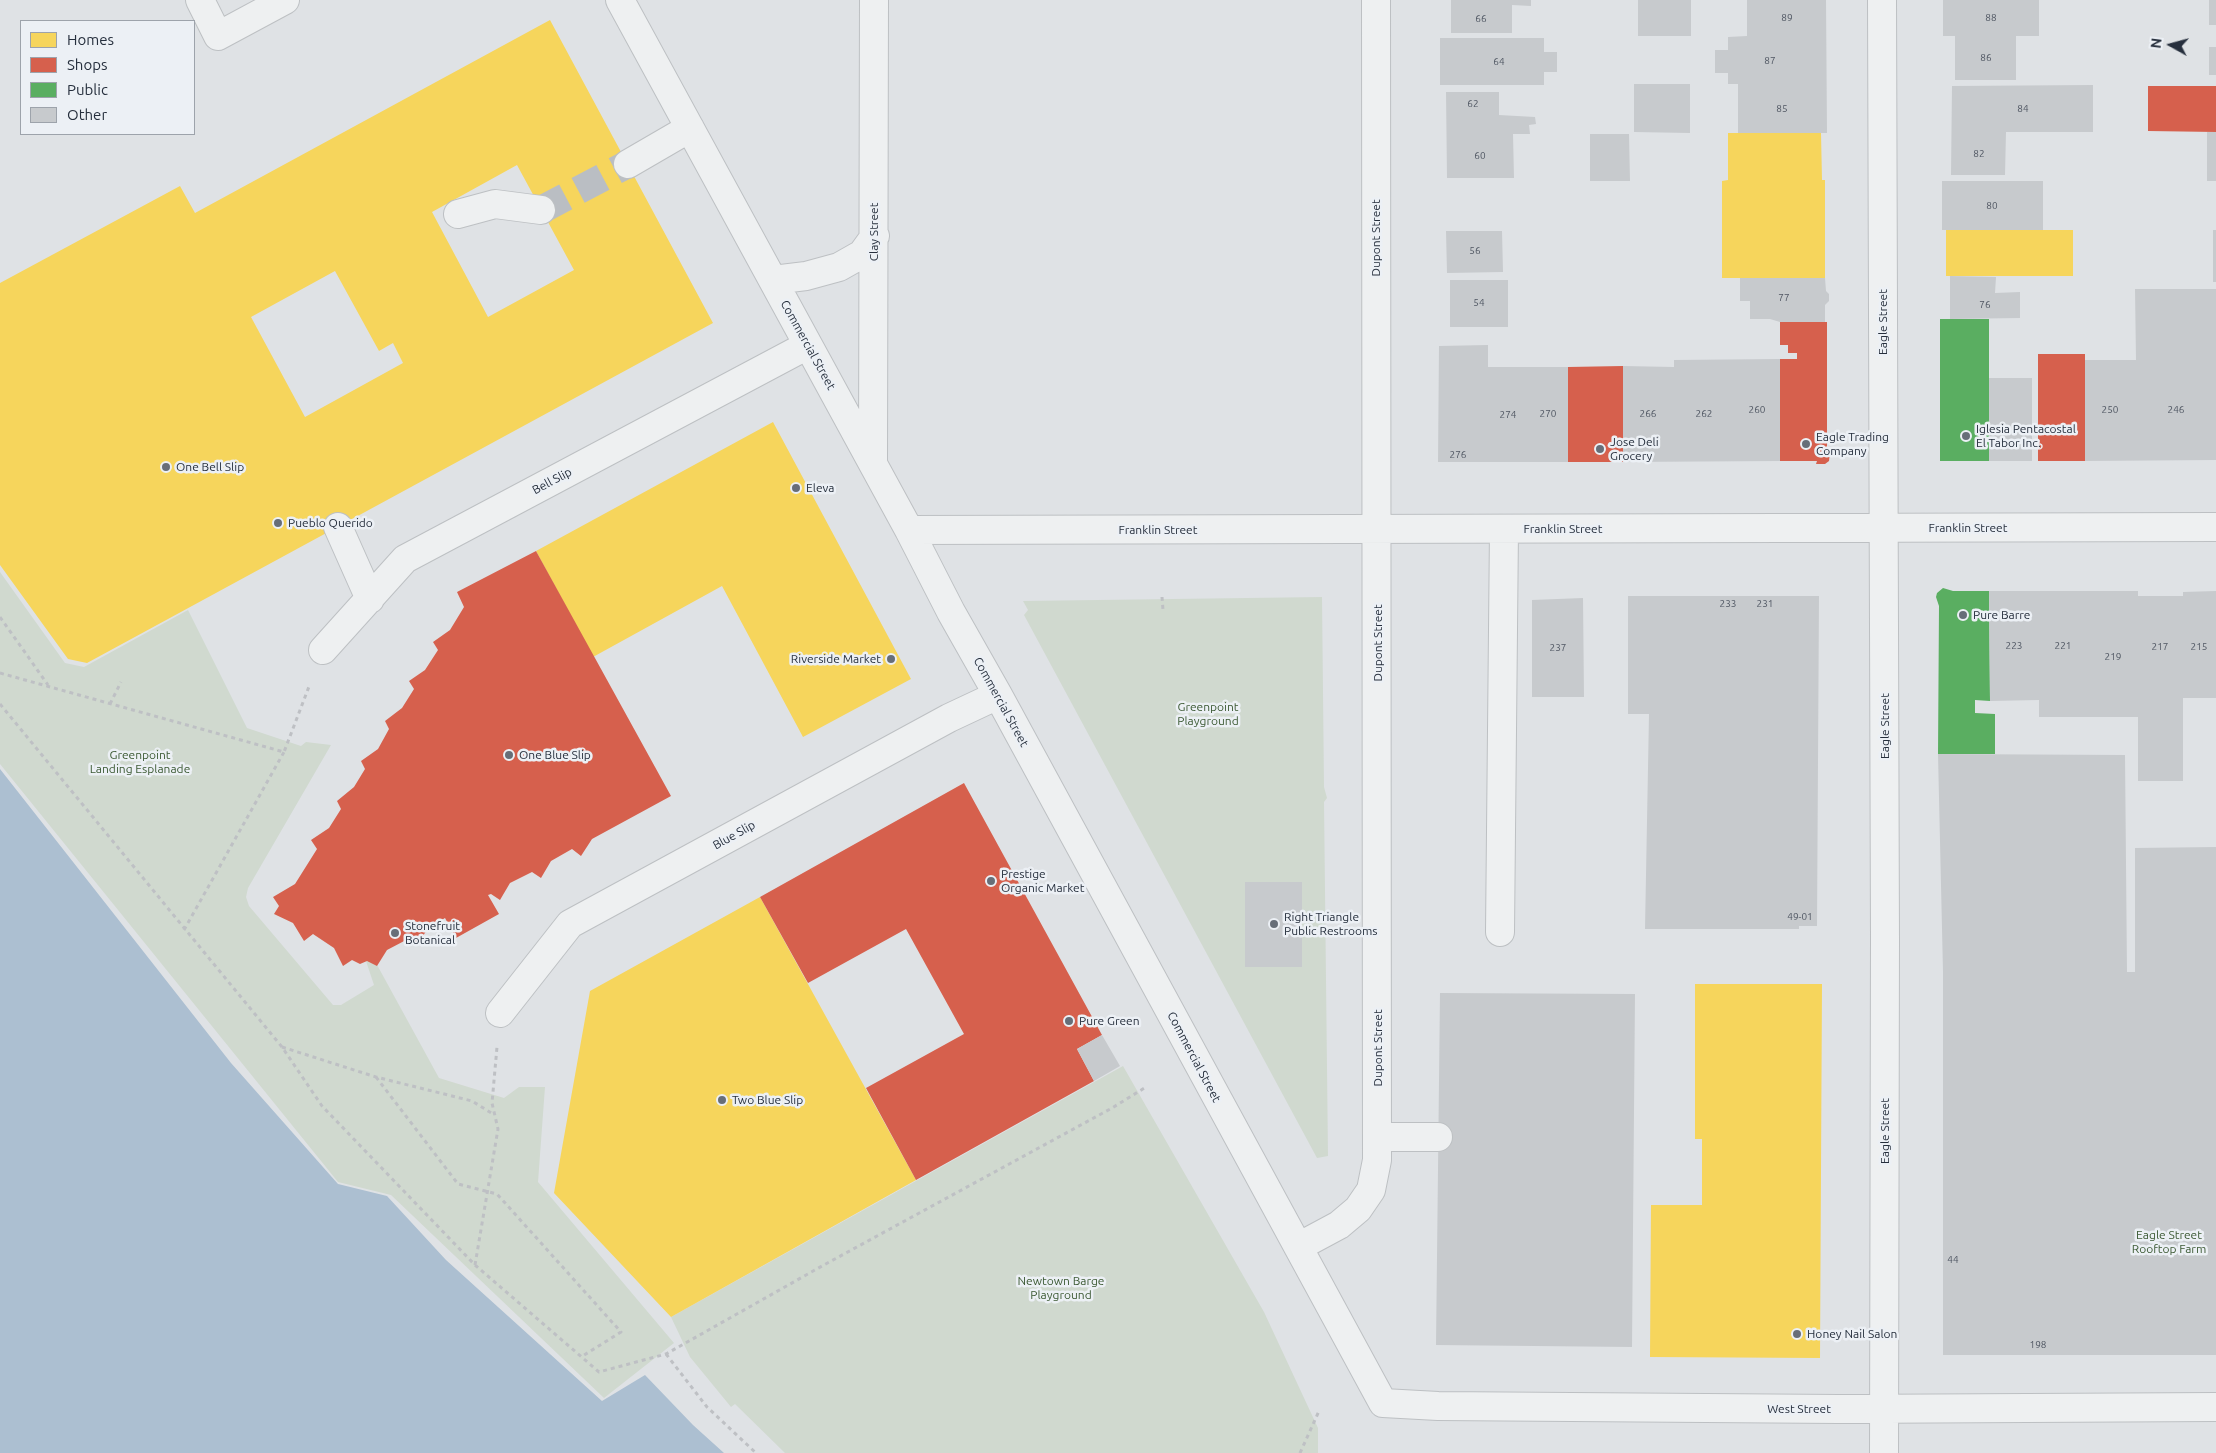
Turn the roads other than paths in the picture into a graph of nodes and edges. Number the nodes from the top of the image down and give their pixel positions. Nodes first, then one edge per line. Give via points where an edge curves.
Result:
1 (200, 0) edge
2 (285, 0) edge
3 (620, 0) edge
4 (874, 0) edge
5 (1376, 0) edge
6 (1882, 0) edge
7 (690, 128) junction
8 (628, 164) tunnel mouth
9 (541, 210) tunnel mouth
10 (458, 214) dead end
11 (875, 236) junction
12 (773, 280) junction
13 (808, 345) junction
14 (873, 464) junction
15 (338, 527) dead end
16 (1884, 528) junction
17 (2216, 528) edge
18 (1376, 529) junction
19 (1504, 529) junction
20 (909, 530) junction
21 (370, 598) junction
22 (323, 650) road end
23 (998, 695) junction
24 (1500, 932) dead end
25 (500, 1013) road end
26 (1378, 1137) junction
27 (1438, 1137) dead end
28 (1298, 1247) junction
29 (1383, 1403) joint
30 (2216, 1407) edge
31 (1884, 1409) junction
32 (1884, 1453) edge

1 - 2 street via 218,36
3 - 7 street, Commercial Street
4 - 11 street, Clay Street
5 - 18 street, Dupont Street
6 - 16 street, Eagle Street
7 - 8 street
7 - 12 street, Commercial Street
9 - 10 street via 496,204
11 - 12 street via 862,254 839,267
11 - 14 street, Clay Street
12 - 13 street, Commercial Street
13 - 14 street, Commercial Street
13 - 21 street, Bell Slip via 405,559
14 - 20 street, Commercial Street
15 - 21 street
16 - 17 street, Franklin Street
16 - 19 street, Franklin Street
16 - 31 street, Eagle Street
18 - 19 street, Franklin Street
18 - 20 street, Franklin Street
18 - 26 street, Dupont Street
19 - 24 street
20 - 23 street, Commercial Street
21 - 22 street, Bell Slip
23 - 25 street, Blue Slip via 949,718 570,924
23 - 28 street, Commercial Street
26 - 27 street
26 - 28 street, Dupont Street via 1375,1175 1364,1203 1339,1225
28 - 29 street, Commercial Street
29 - 31 street, West Street
30 - 31 street, West Street
31 - 32 street, Eagle Street

